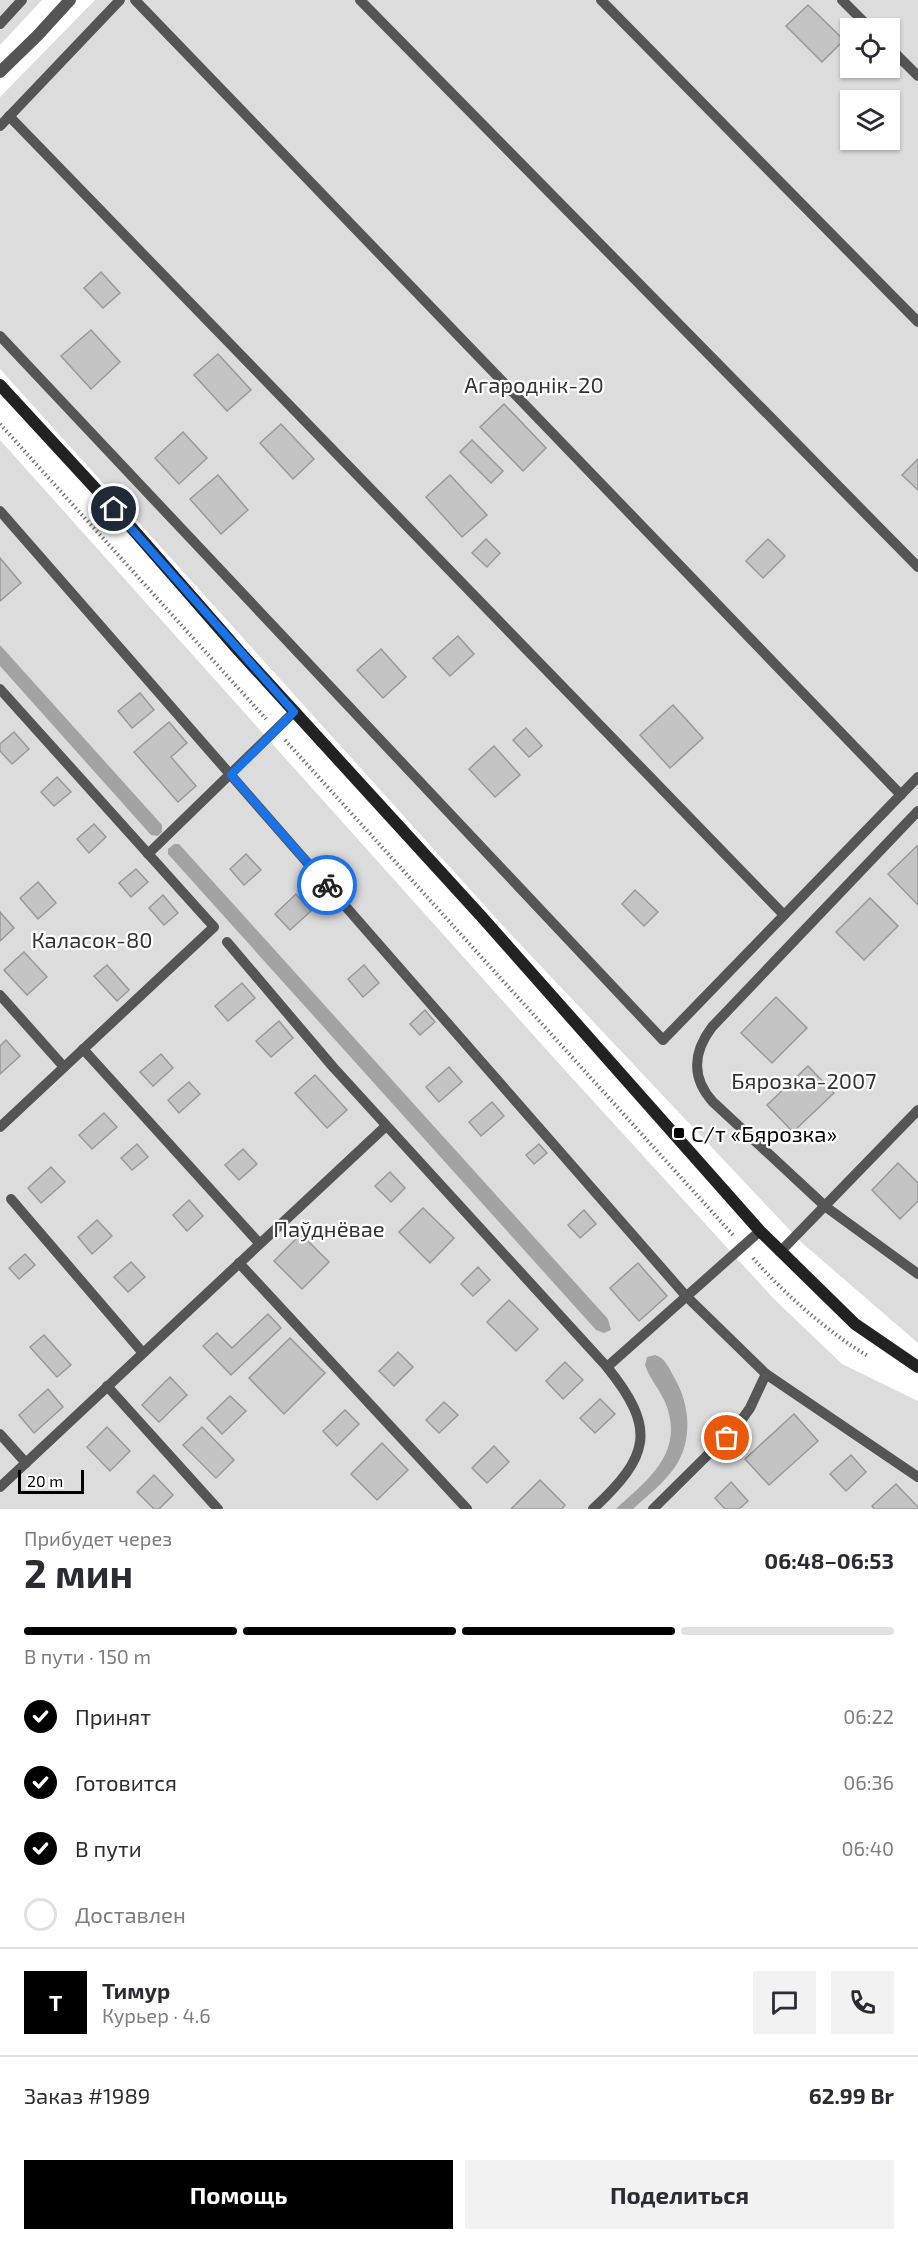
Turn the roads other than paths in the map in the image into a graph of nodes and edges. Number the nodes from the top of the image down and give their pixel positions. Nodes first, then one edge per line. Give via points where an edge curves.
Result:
1 (22, 0) edge
2 (70, 0) edge
3 (120, 0) edge
4 (135, 0) edge
5 (360, 0) edge
6 (601, 0) edge
7 (842, 0) edge
8 (860, 18) edge
9 (0, 24) edge
10 (900, 58) edge
11 (0, 72) edge
12 (918, 76) edge
13 (9, 116) junction
14 (0, 126) edge
15 (918, 322) edge
16 (0, 336) edge
17 (0, 385) edge
18 (0, 510) edge
19 (918, 567) edge
20 (0, 689) edge
21 (294, 712) junction
22 (231, 775) junction
23 (918, 777) edge
24 (901, 795) junction
25 (918, 811) edge
26 (148, 854) junction
27 (784, 915) junction
28 (227, 942) dead end
29 (0, 994) edge
30 (84, 1049) junction
31 (64, 1067) junction
32 (918, 1110) edge
33 (386, 1125) junction
34 (0, 1127) edge
35 (11, 1199) dead end
36 (826, 1207) junction
37 (760, 1231) junction
38 (259, 1243) junction
39 (780, 1252) junction
40 (238, 1263) junction
41 (918, 1274) edge
42 (686, 1296) junction
43 (143, 1353) junction
44 (607, 1367) junction
45 (918, 1367) edge
46 (766, 1374) junction
47 (107, 1386) junction
48 (0, 1434) edge
49 (26, 1462) junction
50 (918, 1477) edge
51 (0, 1487) edge
52 (218, 1509) edge
53 (467, 1509) edge
54 (593, 1509) edge
55 (653, 1509) edge

1 - 9 lane
2 - 11 street
3 - 13 lane
4 - 24 lane
5 - 19 lane
6 - 15 lane
7 - 8 lane
10 - 12 lane
13 - 14 lane
13 - 27 lane
16 - 27 lane via 663,1040
17 - 21 street
18 - 22 lane
20 - 26 lane
21 - 22 lane
21 - 37 street
22 - 26 lane
22 - 42 lane
23 - 24 lane
24 - 27 lane
25 - 36 lane via 712,1027 699,1046 696,1070 704,1092
26 - 30 lane via 214,927
28 - 33 lane
29 - 31 lane
30 - 31 lane
30 - 38 lane
31 - 34 lane
32 - 36 lane
33 - 38 lane
33 - 44 lane
35 - 43 lane
36 - 39 lane
36 - 41 lane
37 - 39 street
37 - 42 lane
38 - 40 lane
39 - 45 street via 855,1324
40 - 43 lane
40 - 53 lane
42 - 44 lane
42 - 46 lane
43 - 47 lane
44 - 54 lane via 632,1400 639,1418 641,1445 628,1473
46 - 50 lane
46 - 55 lane via 738,1425
47 - 49 lane
47 - 52 lane
48 - 49 lane
49 - 51 lane

